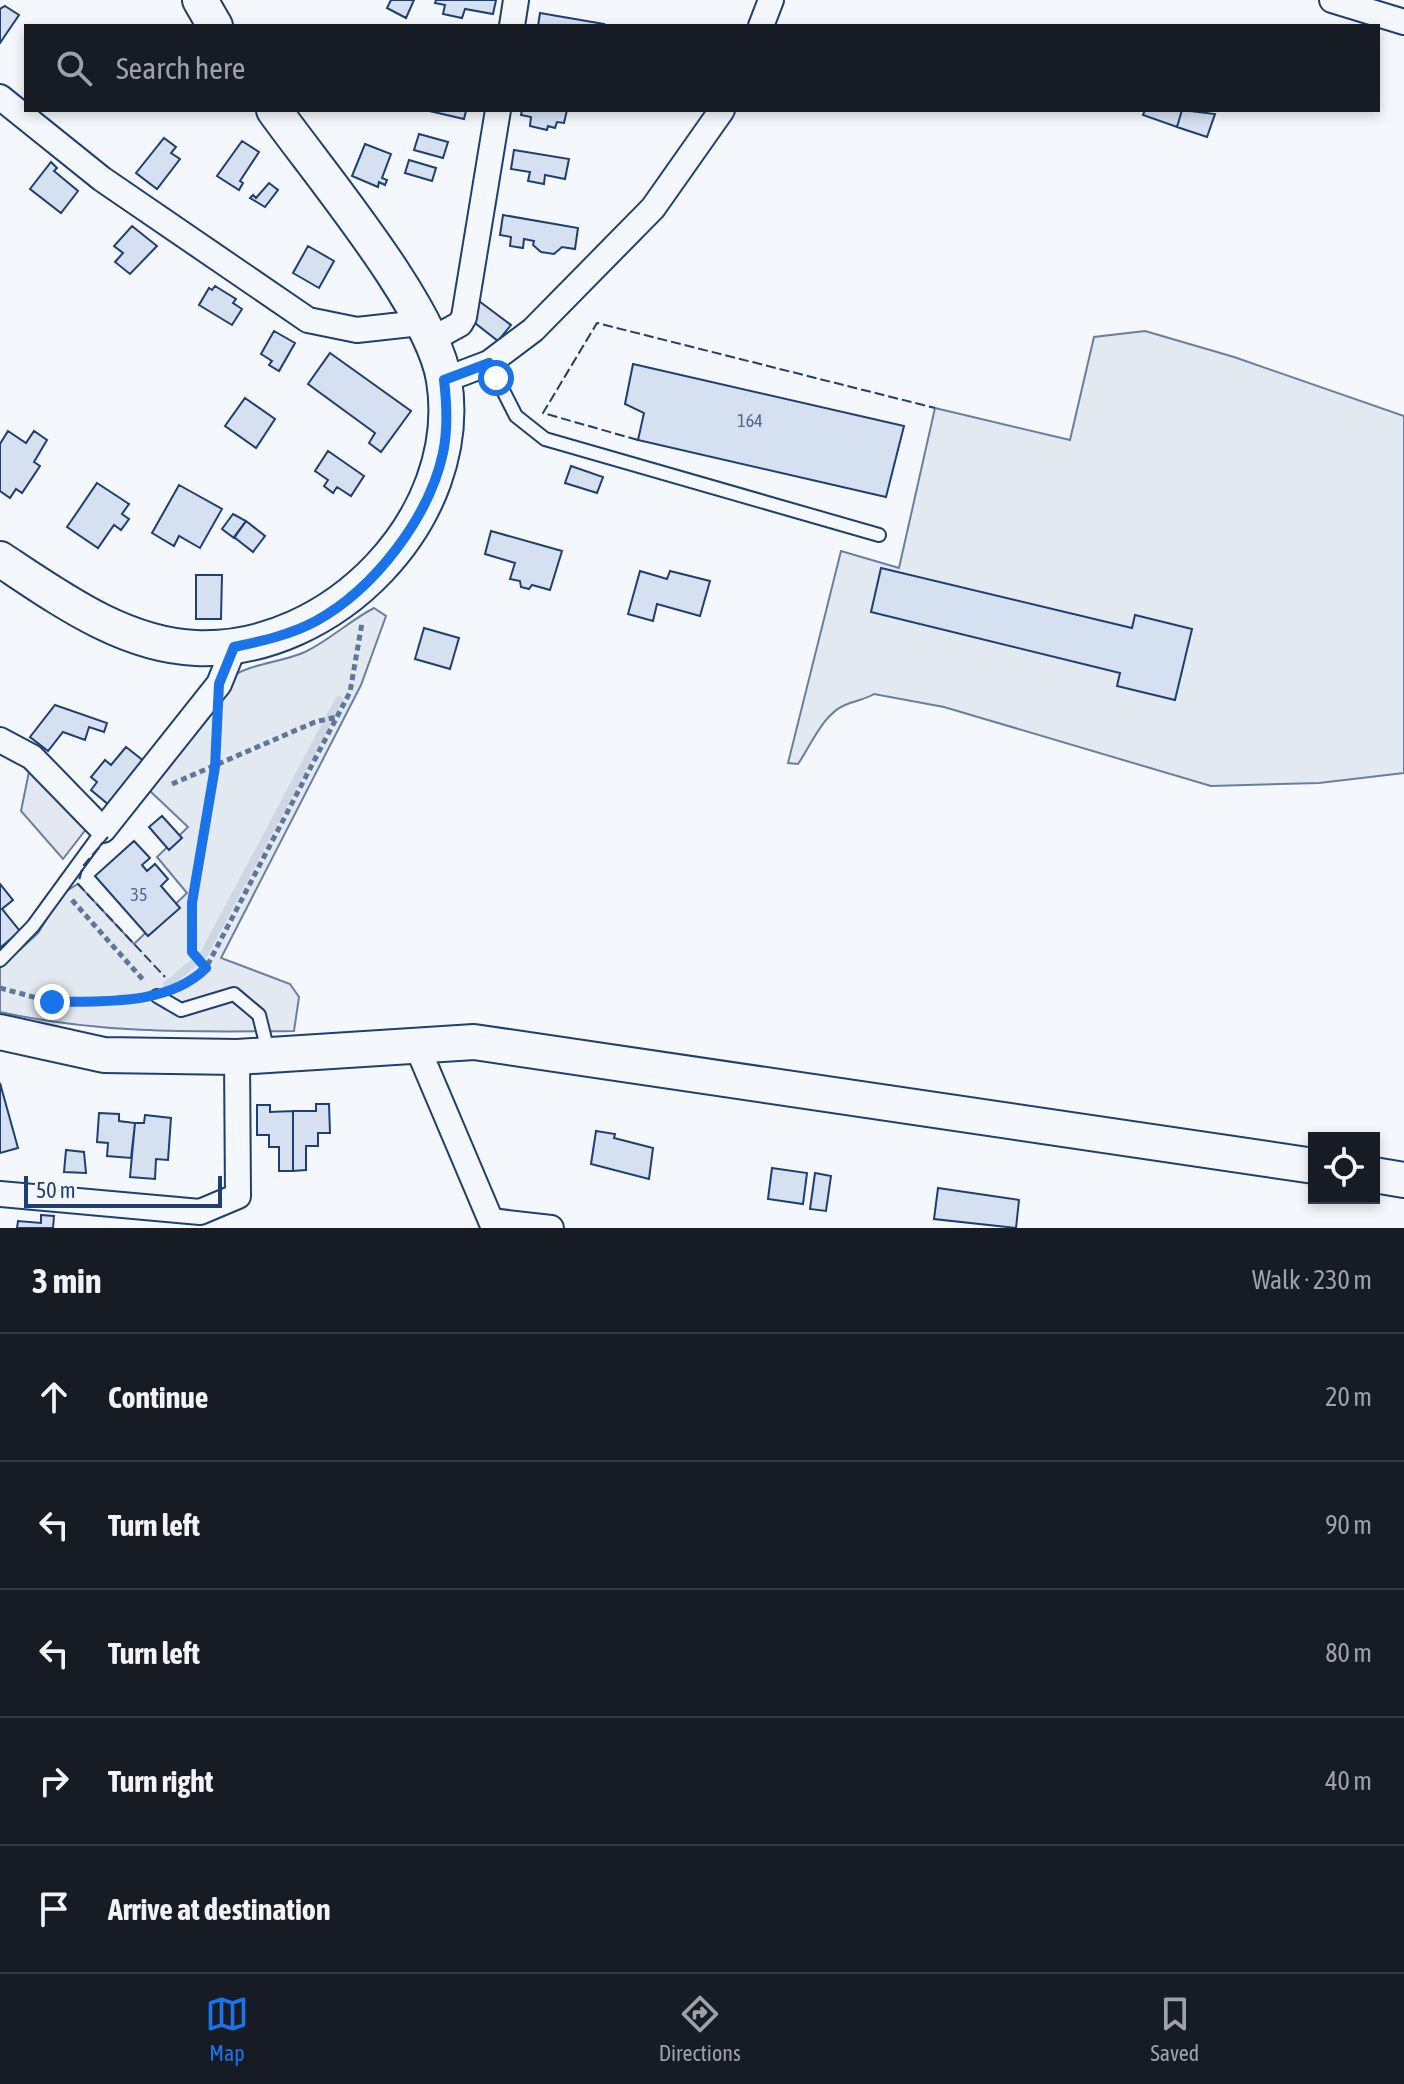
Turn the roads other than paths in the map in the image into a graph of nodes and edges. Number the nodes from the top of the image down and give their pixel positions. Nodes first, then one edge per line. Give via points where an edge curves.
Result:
1 (200, 0) edge
2 (516, 0) edge
3 (771, 0) edge
4 (1332, 0) edge
5 (1404, 22) edge
6 (214, 24) edge
7 (512, 24) edge
8 (762, 24) edge
9 (0, 97) edge
10 (275, 112) edge
11 (498, 112) edge
12 (721, 112) edge
13 (426, 332) junction
14 (489, 363) junction
15 (444, 380) junction
16 (879, 535) dead end
17 (0, 559) edge
18 (234, 647) junction
19 (0, 740) edge
20 (103, 830) junction
21 (0, 960) edge
22 (157, 996) road end
23 (0, 1032) edge
24 (416, 1044) junction
25 (253, 1056) junction
26 (1308, 1165) edge
27 (1380, 1176) edge
28 (1404, 1180) edge
29 (0, 1194) edge
30 (492, 1224) edge
31 (551, 1228) edge

1 - 6 street
2 - 7 street
3 - 8 street
4 - 5 street
9 - 13 street via 102,179 308,320 332,328
10 - 13 street via 382,260
11 - 13 street via 464,317 460,324
12 - 14 street via 653,208 533,330
13 - 15 street
14 - 15 street
14 - 16 lane via 516,416 545,439
15 - 18 street via 448,415 443,455 423,503 397,545 371,577 315,621 276,638
17 - 18 street via 109,625 157,643
18 - 20 street via 219,684
19 - 20 street via 32,757
20 - 21 lane via 33,926
22 - 25 lane via 181,1010 234,994 259,1015
23 - 25 street via 104,1055
24 - 25 street
24 - 26 street via 474,1042
24 - 30 street
25 - 29 street via 238,1196 200,1212
27 - 28 street
30 - 31 street

